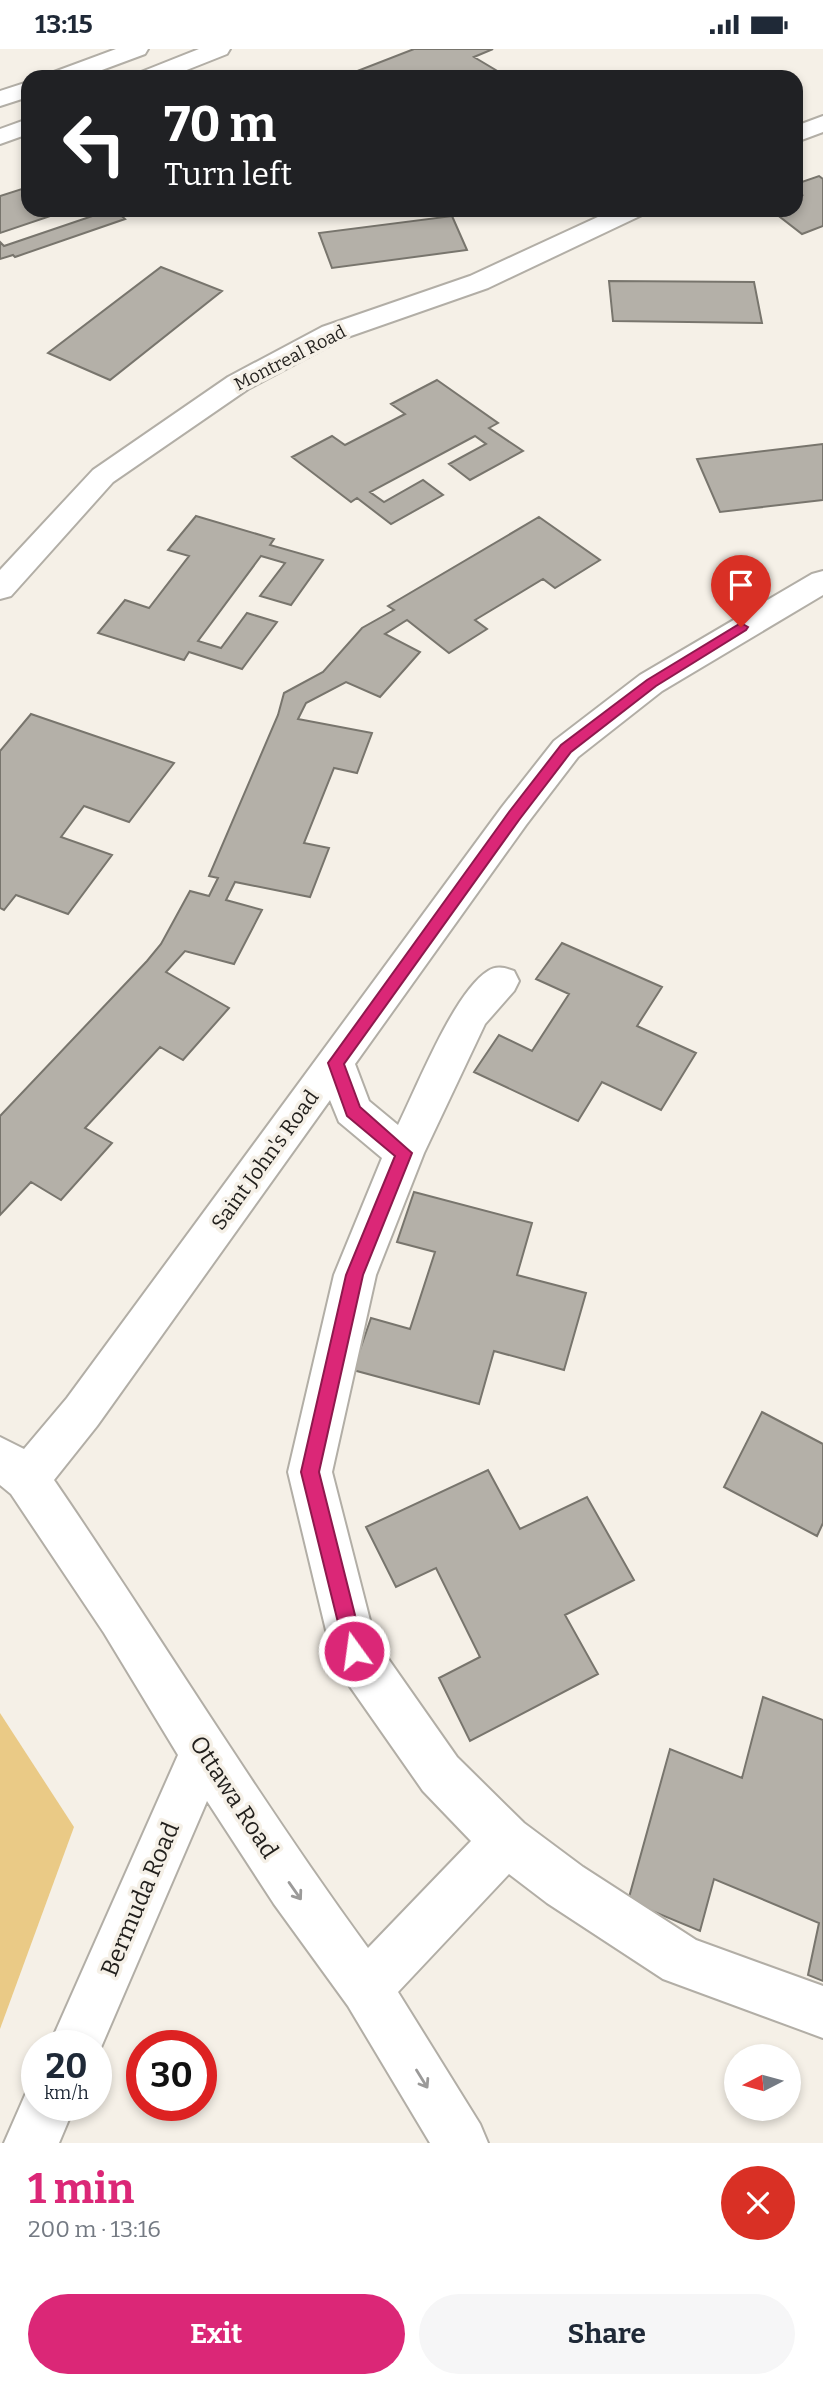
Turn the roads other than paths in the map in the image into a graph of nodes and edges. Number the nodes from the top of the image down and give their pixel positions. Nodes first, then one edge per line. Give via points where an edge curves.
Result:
1 (137, 49) edge
2 (219, 49) edge
3 (81, 70) edge
4 (166, 70) edge
5 (21, 92) edge
6 (0, 99) edge
7 (823, 123) edge
8 (21, 129) edge
9 (803, 132) edge
10 (0, 137) edge
11 (618, 217) edge
12 (823, 581) edge
13 (0, 589) edge
14 (501, 981) dead end
15 (335, 1063) junction
16 (404, 1153) junction
17 (13, 1468) edge
18 (204, 1752) junction
19 (506, 1840) junction
20 (366, 1988) junction
21 (823, 2012) edge
22 (82, 2030) edge
23 (41, 2121) edge
24 (31, 2143) edge
25 (461, 2143) edge

1 - 3 street
2 - 4 street
5 - 6 street
7 - 9 street
8 - 10 street
11 - 13 street, Montreal Road via 479,282 332,333 238,383 103,476
12 - 15 street, Saint John's Road via 651,683 566,749
14 - 16 street via 471,1014
15 - 16 street via 353,1111
15 - 17 street, Saint John's Road via 82,1412
16 - 19 street via 355,1275 310,1472 354,1651 440,1774
17 - 18 street, Ottawa Road via 120,1617
18 -> 20 street, Ottawa Road
18 - 22 street, Bermuda Road
19 - 20 street
19 - 21 street via 681,1961
20 -> 25 street, Ottawa Road
23 - 24 street

